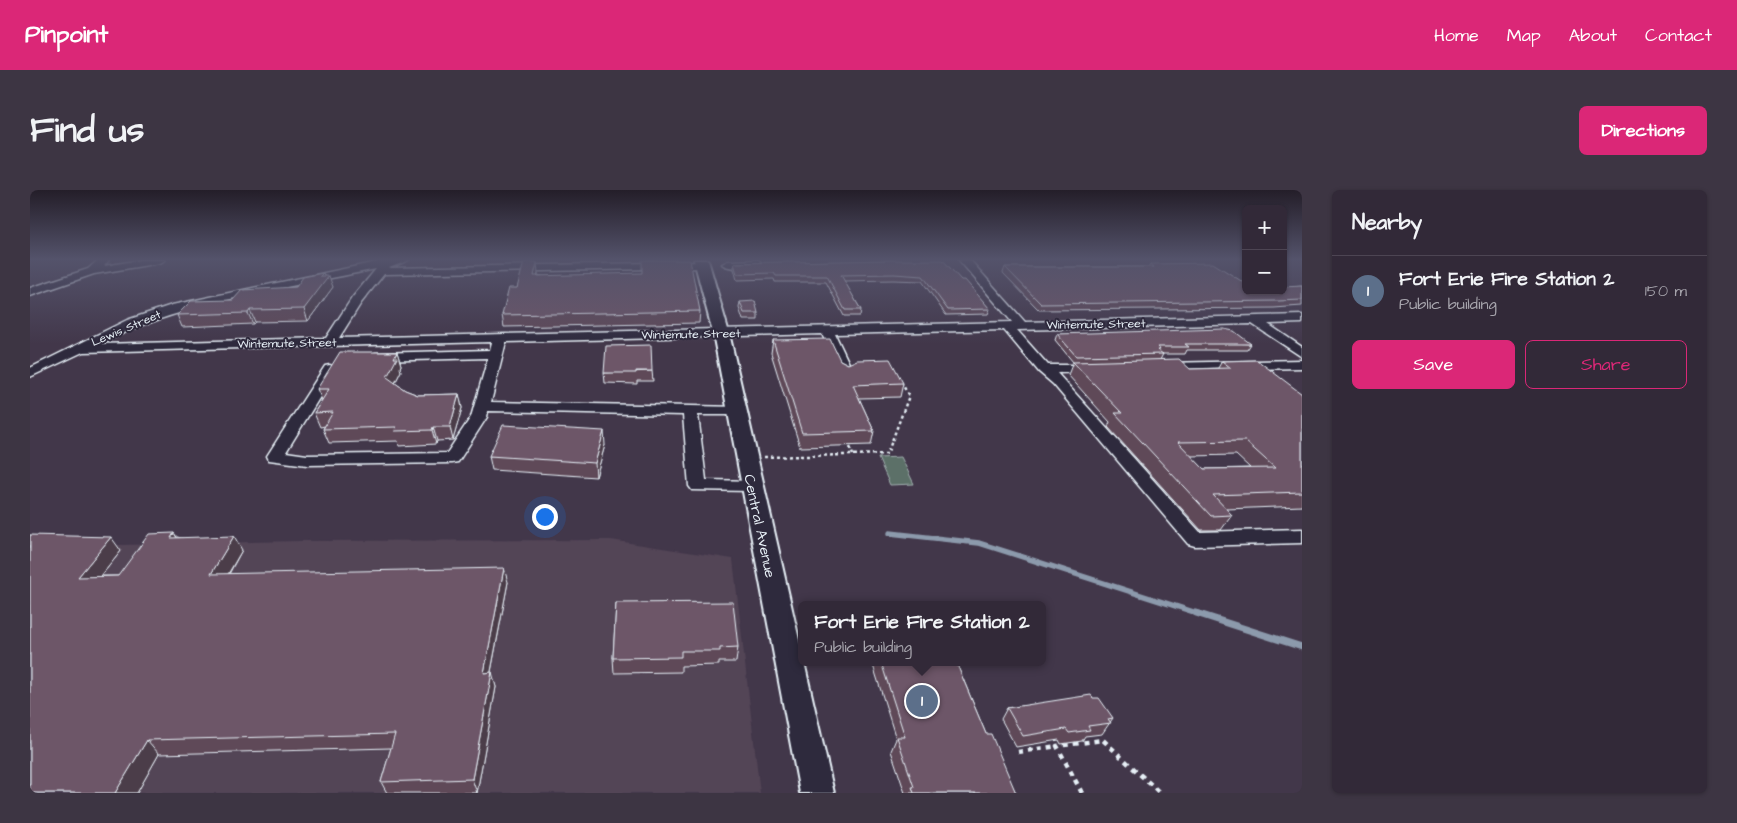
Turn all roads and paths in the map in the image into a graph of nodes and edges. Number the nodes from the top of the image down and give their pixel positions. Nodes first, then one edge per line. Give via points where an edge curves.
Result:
1 (277, 288) edge
2 (367, 288) edge
3 (709, 288) edge
4 (986, 288) edge
5 (1255, 320) junction
6 (1302, 320) edge
7 (1015, 326) junction
8 (827, 331) junction
9 (721, 333) junction
10 (500, 338) junction
11 (348, 341) junction
12 (330, 342) junction
13 (81, 348) junction
14 (1302, 353) edge
15 (496, 354) junction
16 (357, 358) edge
17 (1302, 364) edge
18 (1153, 367) edge
19 (1104, 368) edge
20 (1044, 369) junction
21 (30, 372) edge
22 (846, 372) edge
23 (898, 376) edge
24 (482, 406) junction
25 (736, 410) junction
26 (690, 411) junction
27 (850, 446) edge
28 (853, 455) junction
29 (746, 457) junction
30 (751, 485) junction
31 (1302, 536) edge
32 (1057, 746) junction
33 (1018, 752) dead end
34 (817, 793) edge
35 (1082, 793) edge
36 (1160, 793) edge

1 - 13 street, Lewis Street via 176,308 131,323
2 - 12 street
3 - 9 main road, Central Avenue
4 - 7 street
5 - 6 street, Wintemute Street
5 - 7 street, Wintemute Street
5 - 14 street
7 - 8 street, Wintemute Street
7 - 20 street
8 - 9 street, Wintemute Street
8 - 22 street
9 - 10 street, Wintemute Street
9 - 25 main road, Central Avenue
10 - 11 street, Wintemute Street
10 - 15 street
11 - 12 street, Wintemute Street
11 - 24 street via 275,456 307,460 452,458 479,417
12 - 13 street, Wintemute Street
13 - 21 street, Lewis Street
15 - 16 street
15 - 24 street
17 - 18 street
19 - 20 street
20 - 31 street via 1195,539
23 - 28 path via 910,396 887,454
24 - 26 street
25 - 26 street
25 - 29 main road, Central Avenue
26 - 30 street via 698,486
27 - 28 path
28 - 29 path
29 - 30 main road, Central Avenue
30 - 34 main road, Central Avenue
32 - 33 path
32 - 35 path
32 - 36 path via 1103,740

